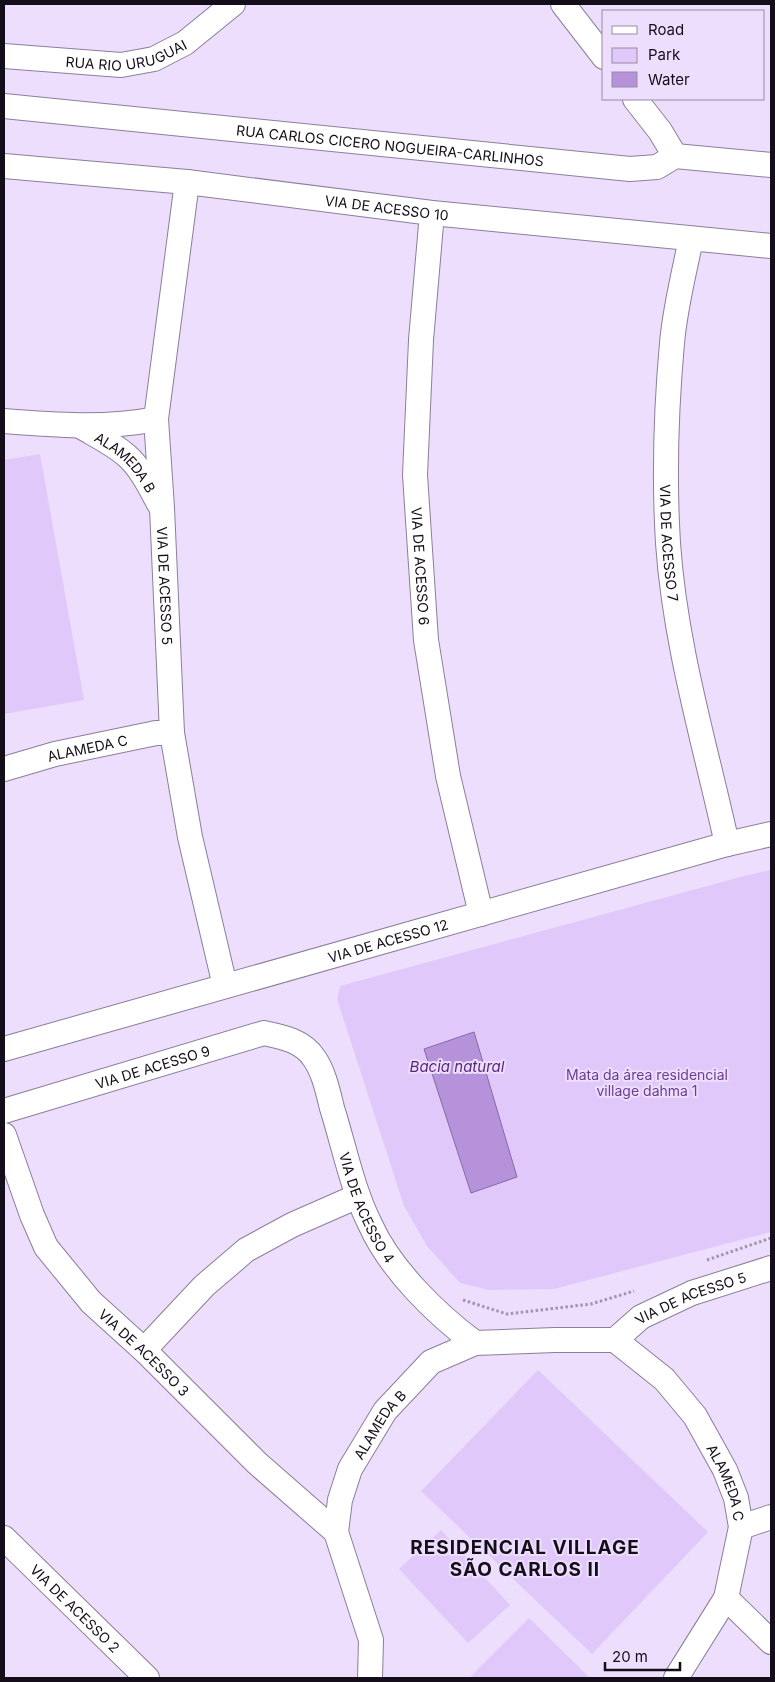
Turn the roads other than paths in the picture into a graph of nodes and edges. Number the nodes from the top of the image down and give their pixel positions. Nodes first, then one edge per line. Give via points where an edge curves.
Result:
1 (563, 4) edge
2 (220, 8) edge
3 (602, 54) edge
4 (4, 56) edge
5 (636, 100) edge
6 (4, 106) edge
7 (675, 156) junction
8 (771, 165) edge
9 (4, 166) edge
10 (187, 182) junction
11 (432, 213) junction
12 (691, 238) junction
13 (771, 246) edge
14 (156, 419) junction
15 (4, 421) edge
16 (78, 425) junction
17 (162, 508) junction
18 (172, 732) junction
19 (4, 769) edge
20 (771, 834) edge
21 (727, 844) junction
22 (481, 914) junction
23 (225, 986) junction
24 (300, 1044) joint
25 (4, 1049) edge
26 (4, 1111) edge
27 (4, 1135) edge
28 (358, 1196) junction
29 (771, 1268) edge
30 (615, 1340) junction
31 (475, 1343) junction
32 (144, 1350) junction
33 (771, 1517) edge
34 (741, 1526) junction
35 (336, 1532) junction
36 (4, 1538) edge
37 (726, 1598) junction
38 (771, 1642) edge
39 (147, 1678) edge
40 (370, 1678) edge
41 (676, 1678) edge

1 - 3 street
2 - 4 street, RUA RIO URUGUAI via 185,43 154,59 121,65
5 - 7 street
6 - 7 street, RUA CARLOS CICERO NOGUEIRA-CARLINHOS via 630,168 657,167
7 - 8 street
9 - 10 street, VIA DE ACESSO 10
10 - 11 street, VIA DE ACESSO 10
10 - 14 street, VIA DE ACESSO 5
11 - 12 street, VIA DE ACESSO 10
11 - 22 street, VIA DE ACESSO 6 via 421,340 415,474 426,640 448,776
12 - 13 street, VIA DE ACESSO 10
12 - 21 street, VIA DE ACESSO 7 via 672,341 665,448 668,544 688,679
14 - 16 street, ALAMEDA B via 130,424
14 - 17 street, VIA DE ACESSO 5
15 - 16 street, ALAMEDA B
16 - 17 street, ALAMEDA B via 127,456
17 - 18 street, VIA DE ACESSO 5
18 - 19 street, ALAMEDA C via 64,752
18 - 23 street, VIA DE ACESSO 5 via 190,837
20 - 21 street, VIA DE ACESSO 12
21 - 22 street, VIA DE ACESSO 12
22 - 23 street, VIA DE ACESSO 12
23 - 25 street, VIA DE ACESSO 12
24 - 26 street, VIA DE ACESSO 9 via 264,1033
24 - 28 street, VIA DE ACESSO 4 via 314,1057 324,1080
27 - 32 street, VIA DE ACESSO 3 via 46,1247 91,1302
28 - 31 street, VIA DE ACESSO 4 via 370,1225 396,1267 453,1326
28 - 32 street via 292,1225 246,1250 204,1286
29 - 30 street, VIA DE ACESSO 5 via 692,1293 641,1317
30 - 31 street, ALAMEDA B
30 - 34 street, ALAMEDA C via 664,1379 695,1416 725,1470 736,1498
31 - 35 street, ALAMEDA B via 431,1362 385,1411 350,1470 340,1500
32 - 35 street, VIA DE ACESSO 3 via 257,1463
33 - 34 street
34 - 37 street, ALAMEDA C
35 - 40 street, ALAMEDA B via 371,1640
36 - 39 street, VIA DE ACESSO 2
37 - 38 street
37 - 41 street, ALAMEDA C

